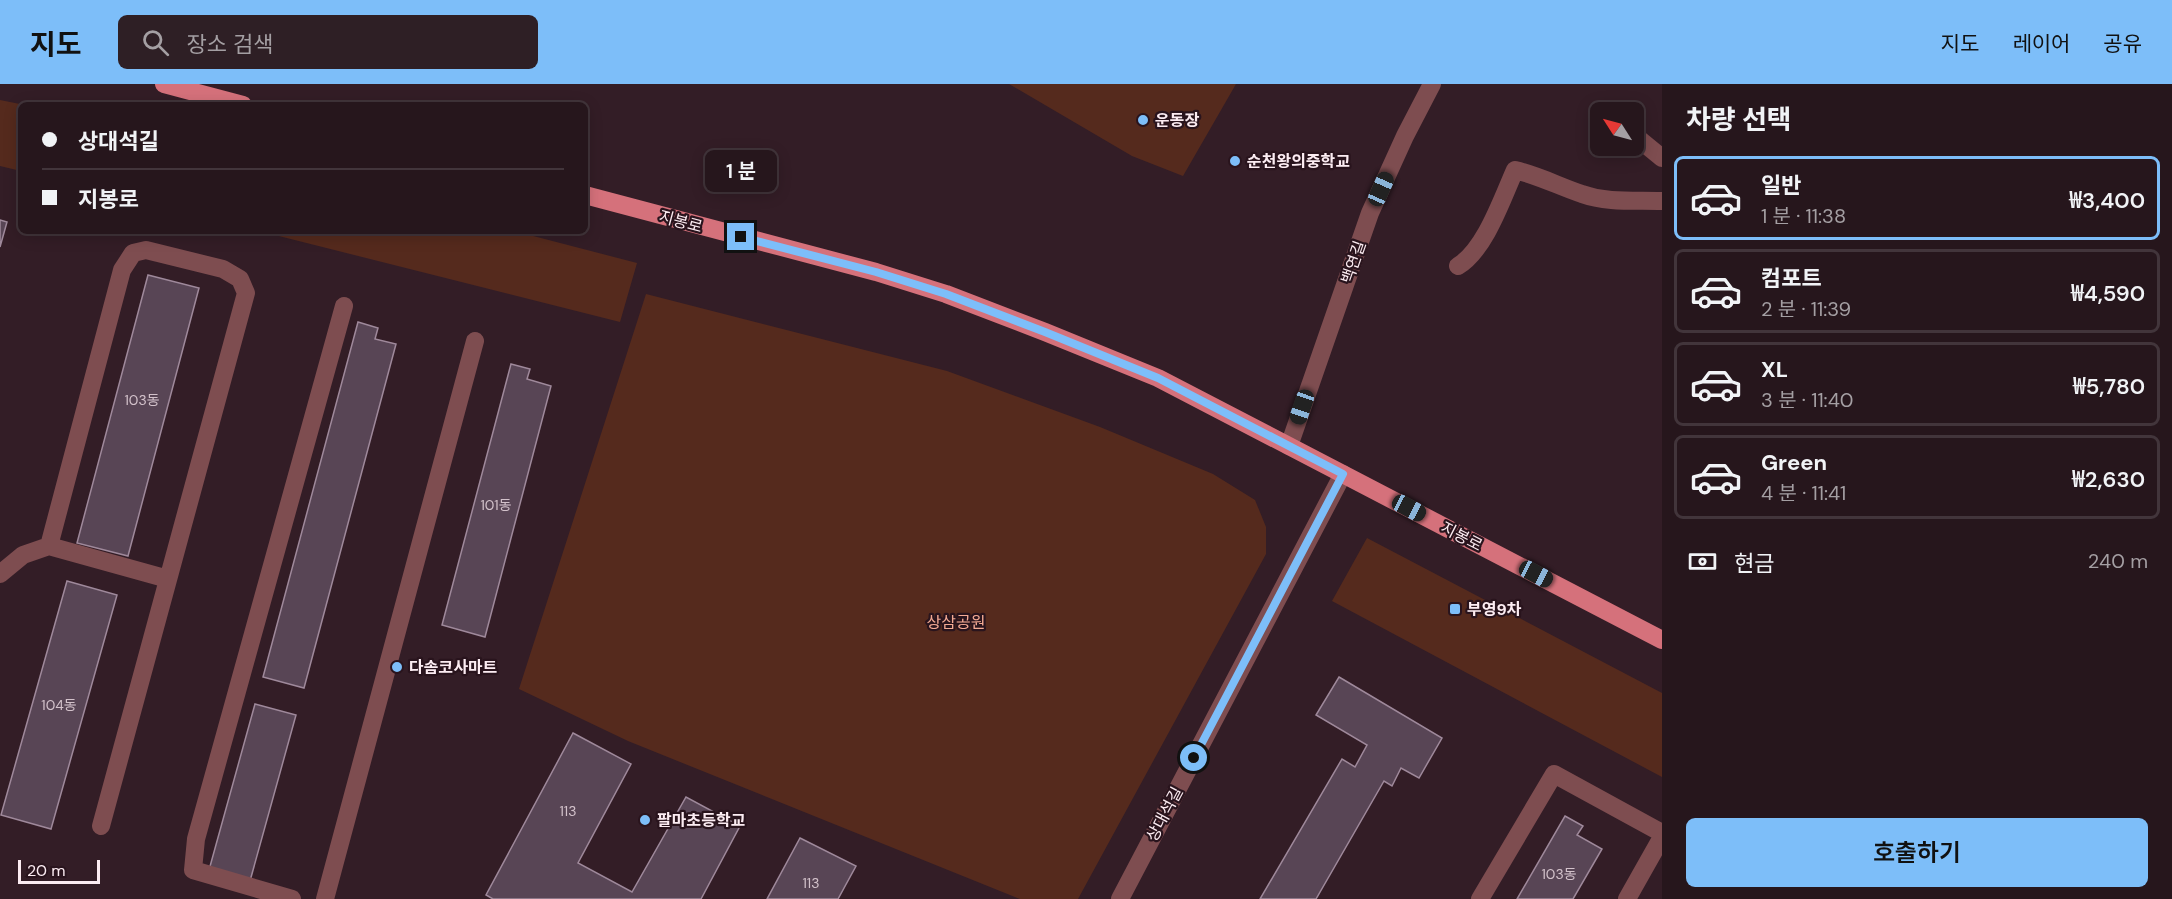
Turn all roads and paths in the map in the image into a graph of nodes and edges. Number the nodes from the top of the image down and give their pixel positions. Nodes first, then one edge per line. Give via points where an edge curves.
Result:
1 (164, 84) edge
2 (1432, 84) edge
3 (232, 102) edge
4 (1644, 143) edge
5 (1662, 158) edge
6 (588, 196) edge
7 (1662, 201) edge
8 (1458, 266) dead end
9 (344, 306) dead end
10 (475, 341) dead end
11 (1289, 446) junction
12 (1343, 474) junction
13 (49, 546) junction
14 (0, 574) edge
15 (168, 579) junction
16 (1662, 640) edge
17 (101, 826) dead end
18 (1662, 835) edge
19 (292, 899) edge
20 (325, 899) edge
21 (1119, 899) edge
22 (1480, 899) edge
23 (1627, 899) edge

1 - 3 main road
2 - 11 street, 백연길 via 1373,207
4 - 5 street
6 - 11 main road, 지봉로 via 946,294 1158,378
7 - 8 street via 1583,195 1515,170 1483,237 1468,260
9 - 19 street via 196,839 193,870
10 - 20 street
11 - 12 main road, 지봉로
12 - 16 main road, 지봉로
12 - 21 street, 상대석길
13 - 14 street via 23,555
13 - 15 street
13 - 15 street via 122,270 133,253 146,250 224,269 240,279 246,293
15 - 17 street
18 - 22 street via 1554,774
18 - 23 street

